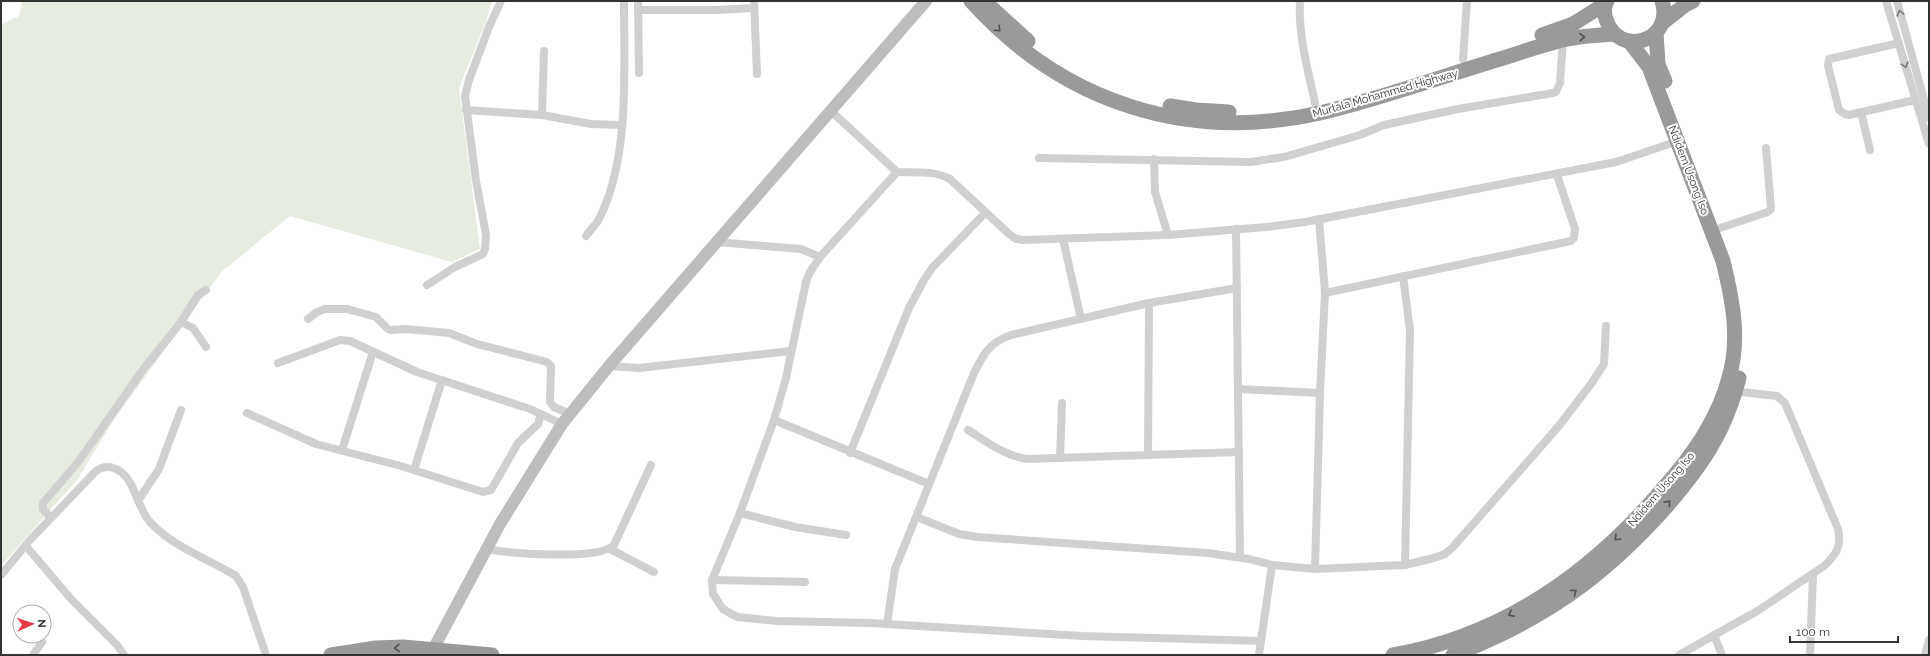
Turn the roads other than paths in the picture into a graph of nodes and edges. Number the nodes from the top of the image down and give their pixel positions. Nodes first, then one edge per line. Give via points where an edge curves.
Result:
1 (501, 1) edge
2 (624, 1) edge
3 (638, 1) edge
4 (926, 1) edge
5 (971, 1) edge
6 (984, 1) edge
7 (1300, 1) edge
8 (1467, 1) edge
9 (1662, 1) edge
10 (1693, 1) edge
11 (1886, 1) edge
12 (1897, 1) edge
13 (1606, 2) edge
14 (754, 4) edge
15 (638, 10) junction
16 (1659, 28) junction
17 (1614, 34) junction
18 (1563, 40) junction
19 (1629, 41) junction
20 (1899, 43) junction
21 (544, 51) dead end
22 (1463, 60) junction
23 (639, 73) dead end
24 (757, 74) dead end
25 (1915, 100) junction
26 (1315, 103) junction
27 (466, 110) junction
28 (832, 111) junction
29 (1861, 112) junction
30 (542, 115) junction
31 (1929, 118) edge
32 (622, 125) junction
33 (1678, 141) junction
34 (1929, 144) edge
35 (1766, 148) dead end
36 (1870, 150) dead end
37 (1039, 158) dead end
38 (1154, 159) junction
39 (897, 172) junction
40 (1557, 174) junction
41 (985, 213) junction
42 (1319, 219) junction
43 (1720, 228) junction
44 (1236, 229) junction
45 (1168, 235) junction
46 (586, 236) dead end
47 (1062, 240) junction
48 (718, 242) junction
49 (820, 257) junction
50 (1403, 276) junction
51 (427, 285) dead end
52 (1237, 288) junction
53 (206, 290) dead end
54 (1325, 293) junction
55 (1149, 303) junction
56 (308, 319) dead end
57 (1081, 319) junction
58 (181, 322) junction
59 (1606, 326) dead end
60 (206, 347) dead end
61 (791, 351) junction
62 (374, 352) junction
63 (278, 363) dead end
64 (609, 366) junction
65 (442, 380) junction
66 (1238, 389) junction
67 (1730, 391) junction
68 (1320, 393) junction
69 (1062, 403) dead end
70 (181, 410) dead end
71 (247, 413) dead end
72 (541, 414) junction
73 (570, 414) junction
74 (774, 420) junction
75 (1718, 423) junction
76 (562, 424) junction
77 (968, 430) dead end
78 (342, 450) junction
79 (1239, 452) junction
80 (850, 453) junction
81 (1148, 454) junction
82 (1060, 458) junction
83 (651, 465) dead end
84 (414, 470) junction
85 (929, 484) junction
86 (138, 501) junction
87 (740, 513) junction
88 (917, 517) junction
89 (1638, 517) junction
90 (51, 518) junction
91 (846, 535) dead end
92 (1632, 543) junction
93 (26, 546) junction
94 (486, 549) junction
95 (610, 549) junction
96 (1240, 557) junction
97 (1272, 565) junction
98 (1405, 565) junction
99 (1315, 569) junction
100 (654, 572) dead end
101 (1813, 574) junction
102 (1, 575) edge
103 (712, 580) junction
104 (805, 582) dead end
105 (1556, 587) junction
106 (1552, 607) junction
107 (887, 624) junction
108 (1714, 635) junction
109 (1929, 640) edge
110 (1261, 641) junction
111 (41, 644) edge
112 (431, 652) edge
113 (33, 655) edge
114 (124, 655) edge
115 (266, 655) edge
116 (331, 655) edge
117 (492, 655) edge
118 (1259, 655) edge
119 (1393, 655) edge
120 (1453, 655) edge
121 (1679, 655) edge
122 (1722, 655) edge
123 (1810, 655) edge
124 (1925, 655) edge

1 - 27 street via 469,80 465,96
2 - 32 street
3 - 15 street
4 - 28 street
5 -> 18 highway, Murtala Mohammed Highway via 1008,38 1062,77 1099,96 1135,109 1195,122 1277,120 1319,113
6 - 26 highway, Murtala Mohammed Highway via 1018,33 1054,61 1110,91 1138,100 1184,109 1248,113
7 - 26 street via 1307,69
8 - 22 street
9 - 16 highway, Ndidem Usong Iso via 1664,15
10 - 16 highway
11 - 20 street
31 -> 12 street
13 - 17 highway via 1604,15
13 - 22 highway, Murtala Mohammed Highway via 1580,21 1561,30
14 - 15 street via 717,10
14 - 24 street
15 - 23 street
16 - 19 highway via 1646,40
16 - 43 highway, Ndidem Usong Iso via 1658,64
18 -> 17 highway, Murtala Mohammed Highway
17 - 19 highway
18 - 38 street via 1560,83 1553,93 1384,125 1360,135 1264,161
19 - 33 highway, Ndidem Usong Iso via 1649,67
20 -> 25 street
20 - 29 street via 1832,57 1828,61 1839,110 1844,114
21 - 30 street
22 - 26 highway, Murtala Mohammed Highway
25 - 29 street
25 - 34 street
27 - 30 street
27 - 51 street via 486,235 485,249 483,254 455,267
28 - 39 street
28 - 48 street
29 - 36 street
30 - 32 street via 578,122
32 - 46 street via 610,194 600,219
33 - 40 street via 1616,162
33 - 67 highway, Ndidem Usong Iso via 1713,231 1731,294 1735,348
35 - 43 street via 1771,209
37 - 38 street
38 - 45 street via 1155,192
39 - 41 street via 943,175
39 - 49 street
40 - 42 street
40 - 50 street via 1575,229 1571,241
41 - 47 street via 1016,239
41 - 80 street via 932,268 924,280 909,308
42 - 44 street
42 - 54 street
43 - 67 highway, Ndidem Usong Iso via 1735,271 1742,323 1743,351
44 - 45 street
44 - 52 street
45 - 47 street
47 - 57 street
48 - 49 street via 801,250
48 - 64 street
49 - 61 street via 806,282
50 - 54 street
50 - 98 street via 1410,330
52 - 55 street
52 - 66 street
53 - 58 street via 198,295
54 - 68 street
55 - 57 street
55 - 81 street
56 - 73 street via 325,309 347,309 376,317 391,330 449,333 477,344 547,362 550,366 550,402 554,407
57 - 85 street via 1011,334 992,344 974,373
58 - 60 street via 193,328
58 - 90 street via 142,371 79,460 43,503 43,509
59 - 98 street via 1604,364 1558,427 1449,550 1434,558
61 - 64 street via 640,368
61 - 74 street
62 - 63 street via 350,341 340,340
62 - 65 street via 417,372
62 - 78 street
64 - 73 street
65 - 72 street
65 - 84 street
66 - 68 street
66 - 79 street
67 - 75 highway, Ndidem Usong Iso
67 - 101 street via 1771,394 1781,398 1785,403 1838,529 1839,544 1832,558
68 - 99 street
69 - 82 street
70 - 86 street via 159,469
71 - 78 street via 316,444
72 - 76 street
72 - 84 street via 538,424 518,443 494,485 487,492 479,492
73 - 76 street
74 - 80 street
74 - 87 street
75 - 89 highway, Ndidem Usong Iso
92 -> 75 highway, Ndidem Usong Iso via 1688,481 1708,453
76 - 94 street
77 - 82 street via 1015,458
78 - 84 street
79 - 81 street
79 - 96 street
80 - 85 street
81 - 82 street
83 - 95 street
85 - 88 street
86 - 90 street via 122,473 104,466 96,471
86 - 115 street via 149,521 169,540 236,576 243,586
87 - 91 street via 795,527
87 - 103 street
88 - 96 street via 959,534 977,537
88 - 107 street via 895,569
89 - 92 highway
89 -> 105 highway, Ndidem Usong Iso via 1610,545
90 - 93 street
106 -> 92 highway, Ndidem Usong Iso via 1593,578
93 - 102 street
93 - 114 street
94 - 95 street via 534,554
94 - 112 street
95 - 100 street
96 - 97 street
97 - 99 street
97 - 110 street
98 - 99 street
101 - 108 street via 1759,610
101 - 123 street
103 - 104 street
103 - 107 street via 713,594 717,602 737,617 777,622
105 - 106 highway
105 -> 119 highway, Ndidem Usong Iso via 1516,612 1480,630 1447,643
106 - 120 highway, Ndidem Usong Iso via 1522,625
107 - 110 street via 1082,636
108 - 121 street
108 - 122 street
109 - 124 street
110 - 118 street
111 - 113 street
112 -> 116 highway via 402,647
112 - 117 highway

